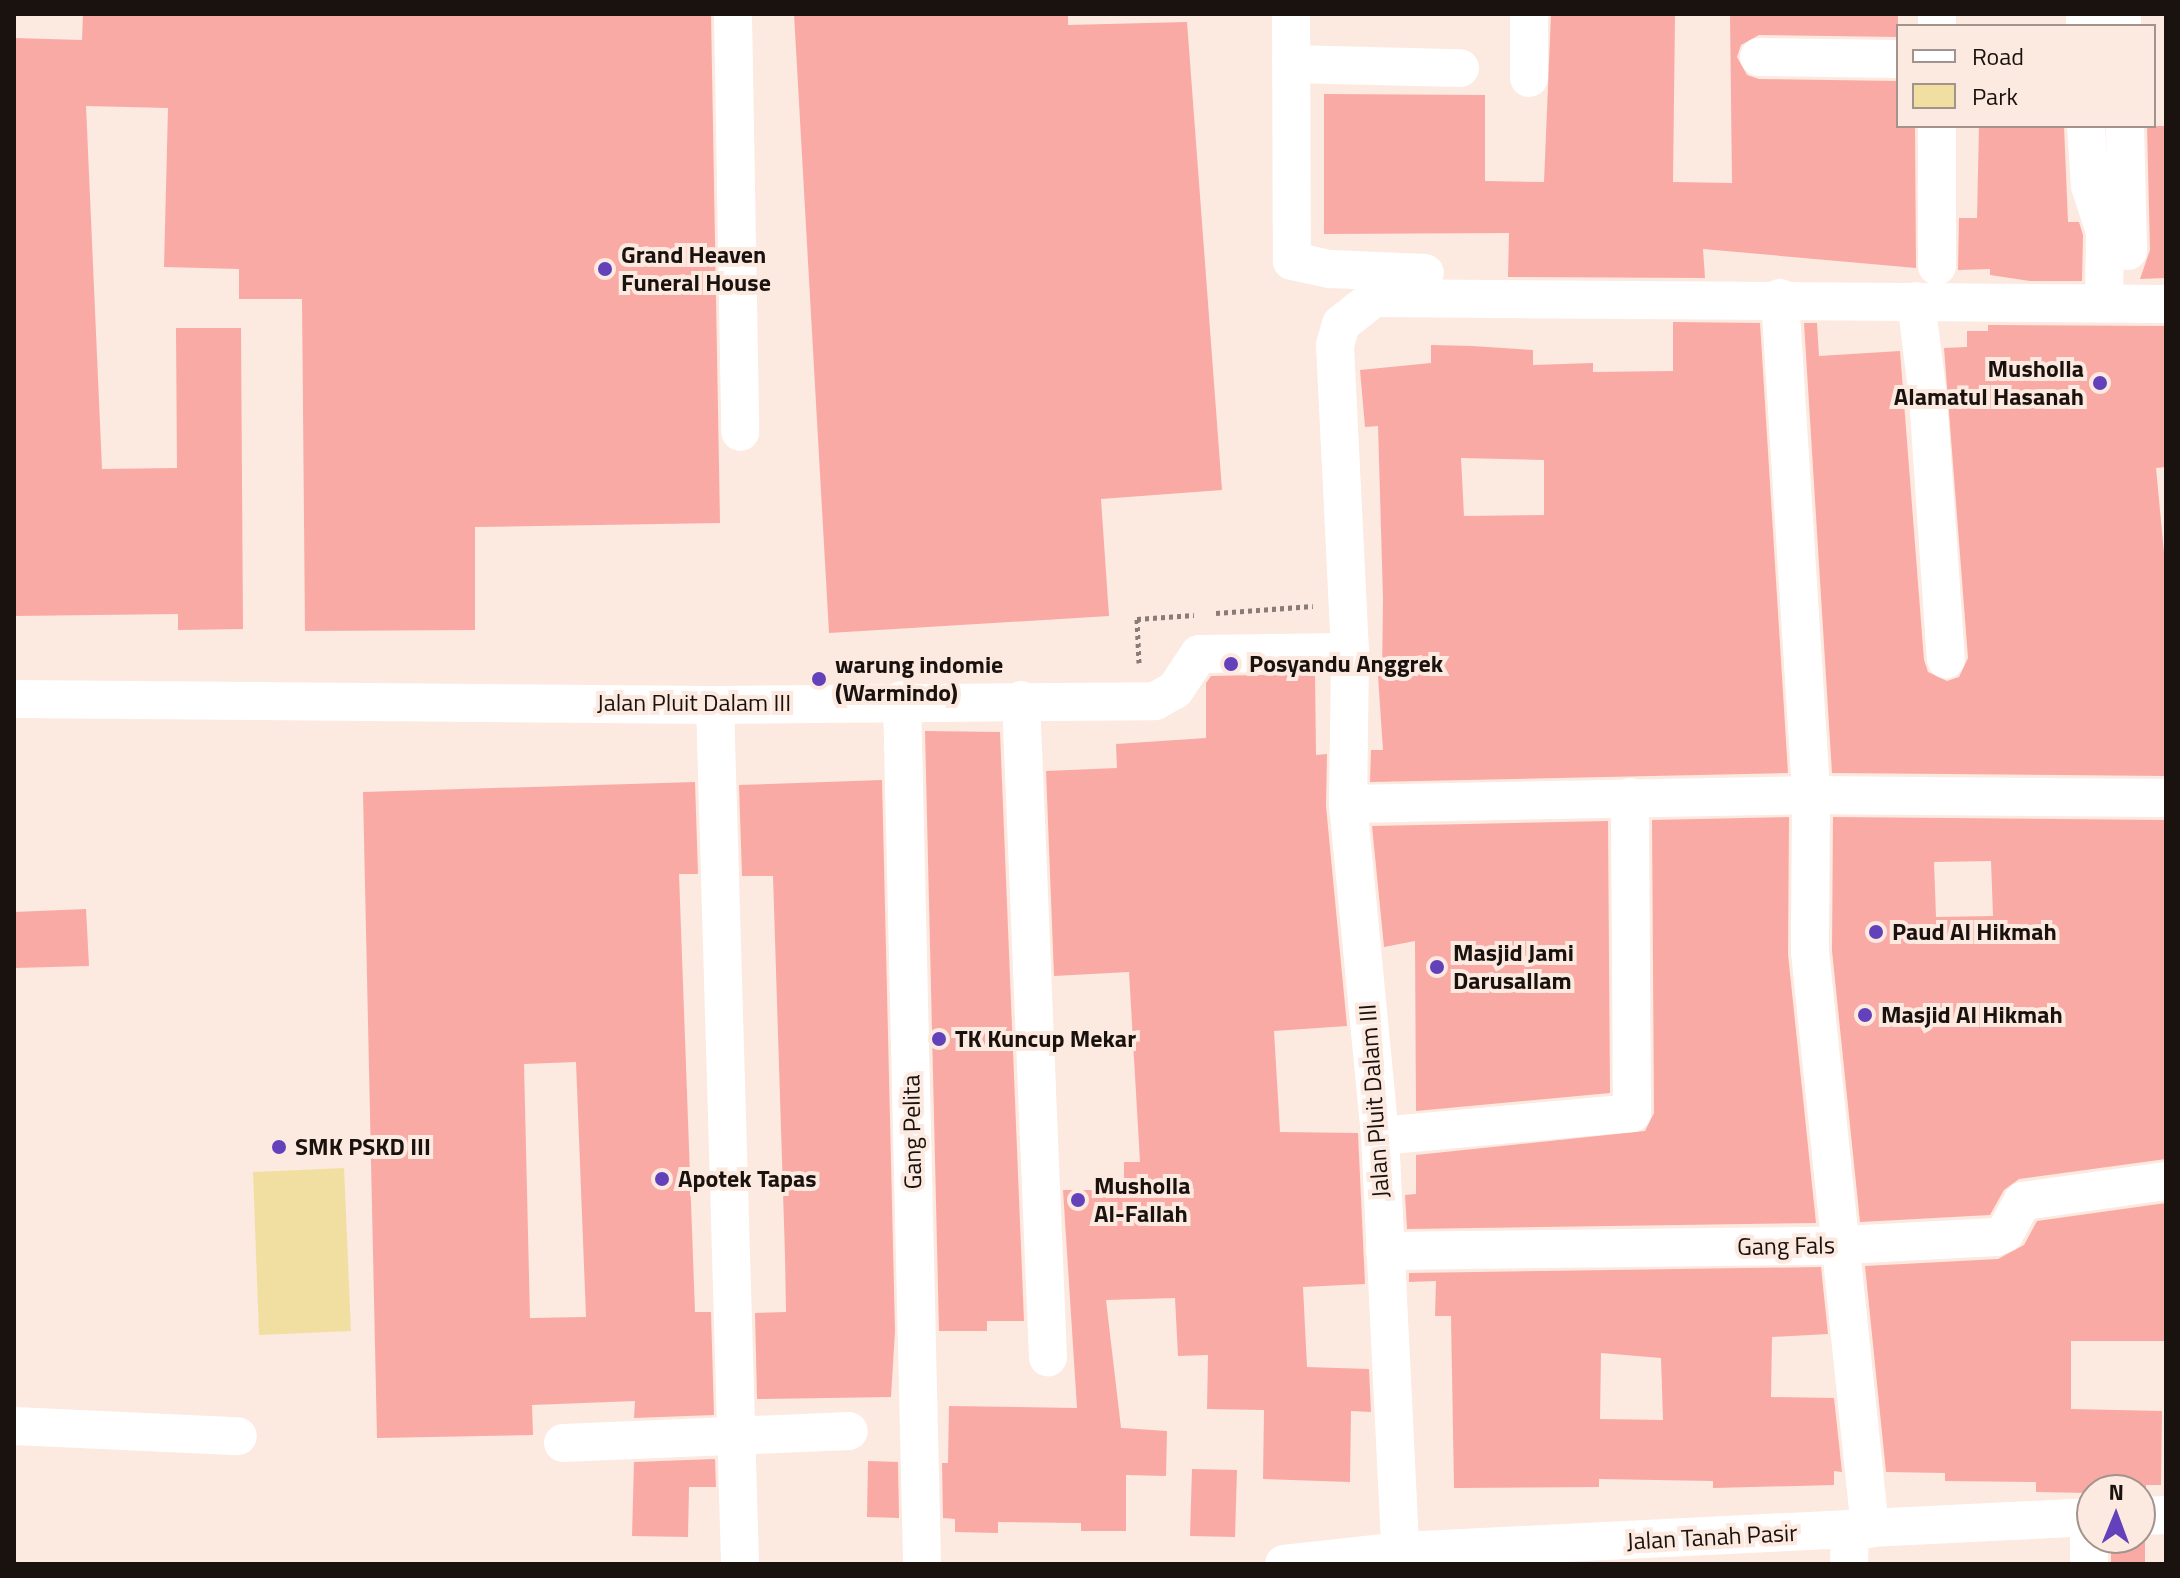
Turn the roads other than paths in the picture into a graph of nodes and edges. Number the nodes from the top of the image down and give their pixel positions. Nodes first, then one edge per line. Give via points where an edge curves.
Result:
1 (733, 14) edge
2 (1291, 14) edge
3 (1529, 14) edge
4 (1759, 57) dead end
5 (1896, 59) edge
6 (1291, 64) junction
7 (1460, 68) dead end
8 (1529, 78) dead end
9 (1937, 128) edge
10 (2086, 128) edge
11 (2125, 128) edge
12 (1937, 266) dead end
13 (1445, 274) dead end
14 (2116, 291) junction
15 (1780, 298) junction
16 (1916, 301) junction
17 (2166, 304) edge
18 (740, 432) dead end
19 (1350, 652) junction
20 (1946, 659) dead end
21 (14, 699) edge
22 (902, 700) junction
23 (1021, 700) junction
24 (715, 705) junction
25 (1811, 795) junction
26 (1630, 797) junction
27 (2166, 798) edge
28 (1348, 804) junction
29 (1380, 1136) junction
30 (2166, 1181) edge
31 (1844, 1245) junction
32 (1385, 1251) junction
33 (1048, 1357) dead end
34 (14, 1426) edge
35 (849, 1431) dead end
36 (734, 1435) junction
37 (238, 1436) dead end
38 (563, 1443) dead end
39 (2076, 1519) edge
40 (1857, 1541) edge
41 (1591, 1554) edge
42 (1402, 1558) edge
43 (740, 1564) edge
44 (922, 1564) edge
45 (1284, 1564) edge

1 - 18 street
2 - 6 street
3 - 8 street
4 - 5 street
6 - 7 street
6 - 13 street via 1292,261 1331,269
9 - 12 street
10 - 14 street via 2090,186
11 - 14 street
14 - 16 street
14 - 17 street
15 - 16 street
15 - 19 street, Jalan Pluit Dalam III via 1374,298 1341,324 1335,345
15 - 25 street
16 - 20 street
19 - 23 street, Jalan Pluit Dalam III via 1199,654 1175,690 1155,701
19 - 28 street, Jalan Pluit Dalam III
21 - 24 street, Jalan Pluit Dalam III
22 - 23 street, Jalan Pluit Dalam III
22 - 24 street, Jalan Pluit Dalam III
22 - 44 street, Gang Pelita
23 - 33 street
24 - 36 street
25 - 26 street
25 - 27 street
25 - 31 street via 1810,952
26 - 28 street
26 - 29 street via 1632,1113
28 - 29 street, Jalan Pluit Dalam III
29 - 32 street, Jalan Pluit Dalam III
30 - 31 street, Gang Fals via 2100,1186 2023,1201 2005,1233 1996,1237
31 - 32 street, Gang Fals
31 - 40 street
32 - 42 street, Jalan Pluit Dalam III
34 - 37 street
35 - 36 street
36 - 38 street
36 - 43 street
39 - 40 street, Jalan Tanah Pasir
40 - 41 street, Jalan Tanah Pasir
41 - 42 street, Jalan Tanah Pasir
42 - 45 street, Jalan Tanah Pasir

